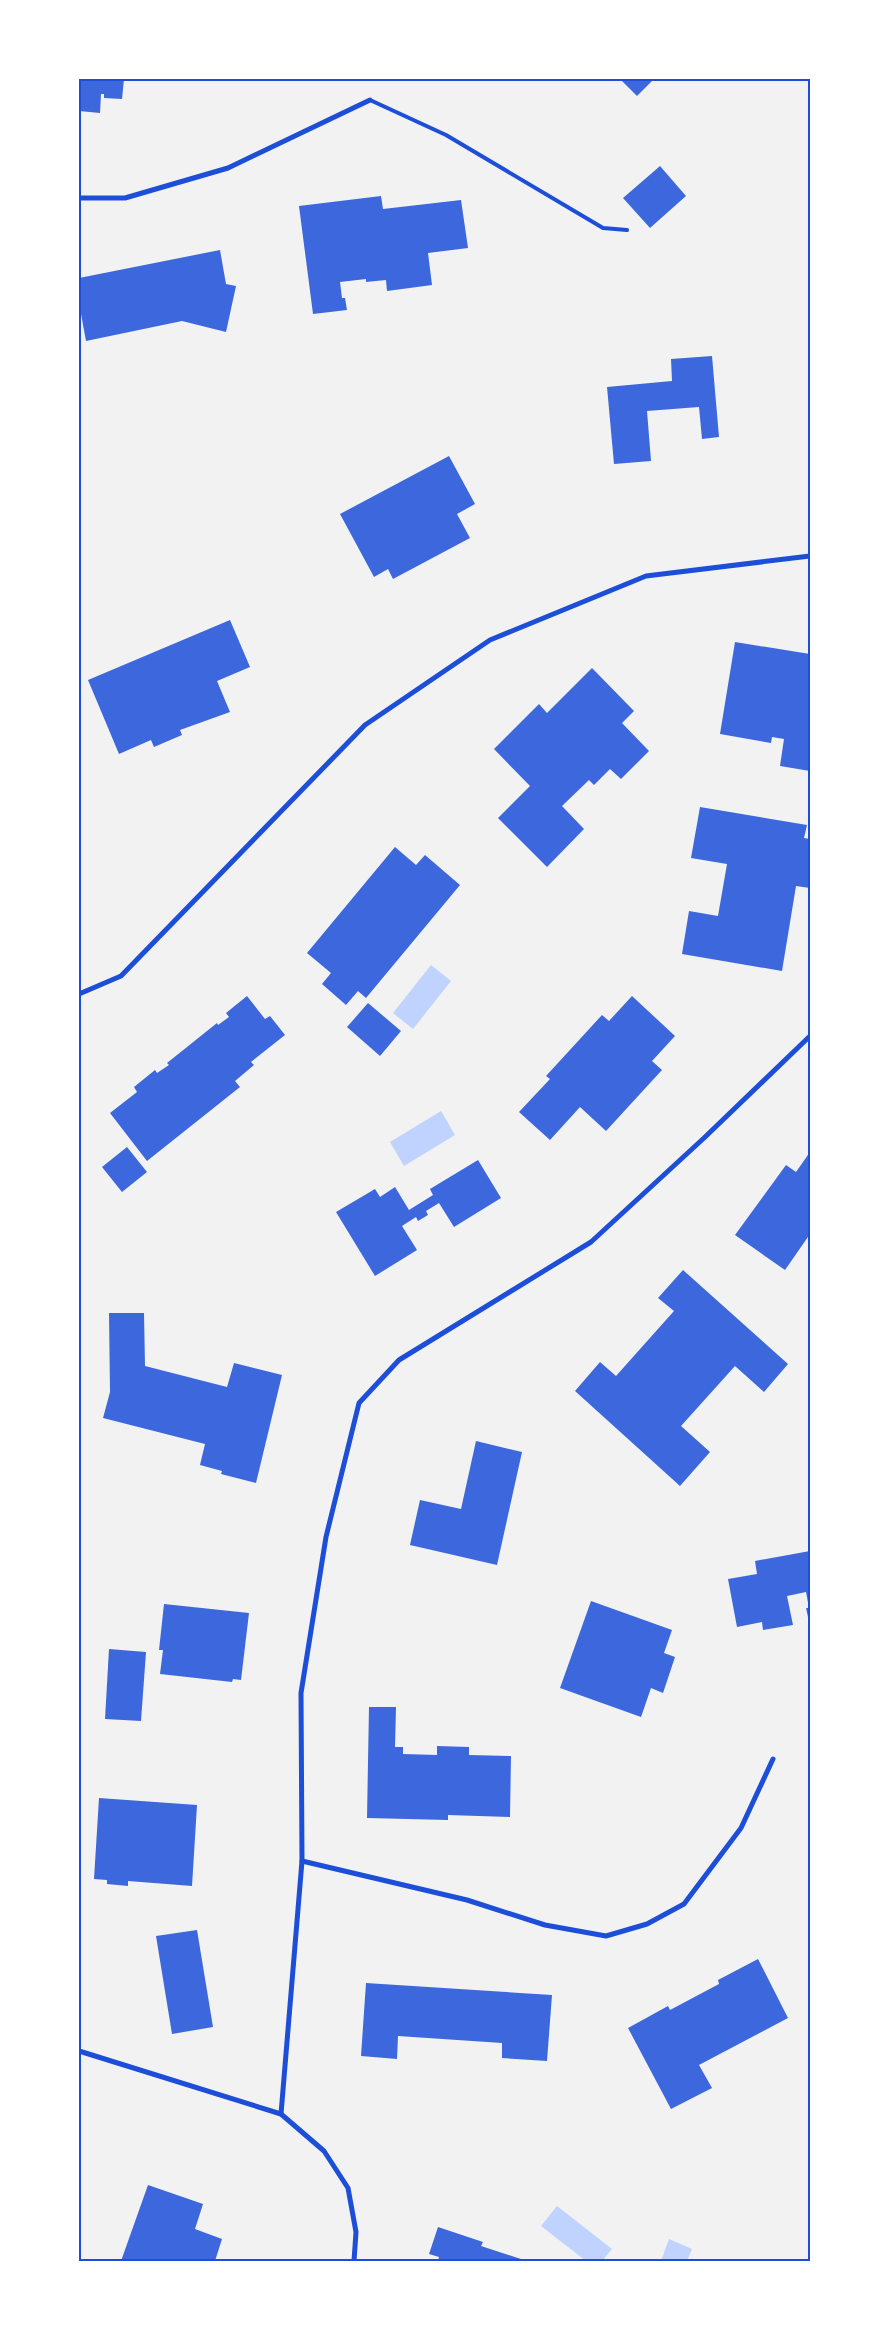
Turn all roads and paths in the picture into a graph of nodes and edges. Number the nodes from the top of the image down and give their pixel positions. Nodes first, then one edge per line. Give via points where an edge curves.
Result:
1 (370, 100) joint
2 (79, 198) edge
3 (627, 230) dead end
4 (810, 556) edge
5 (79, 994) edge
6 (810, 1036) edge
7 (773, 1759) dead end
8 (302, 1861) junction
9 (79, 2051) edge
10 (281, 2114) junction
11 (354, 2261) edge

1 - 2 street via 228,168 125,198
1 - 3 lane via 446,135 603,228
4 - 5 street via 646,576 490,640 366,725 121,976
6 - 8 street via 591,1242 398,1360 359,1403 326,1537 301,1693
7 - 8 street via 741,1828 684,1904 647,1924 606,1936 545,1925 467,1900
8 - 10 street
9 - 10 street
10 - 11 street via 324,2150 348,2188 356,2232

